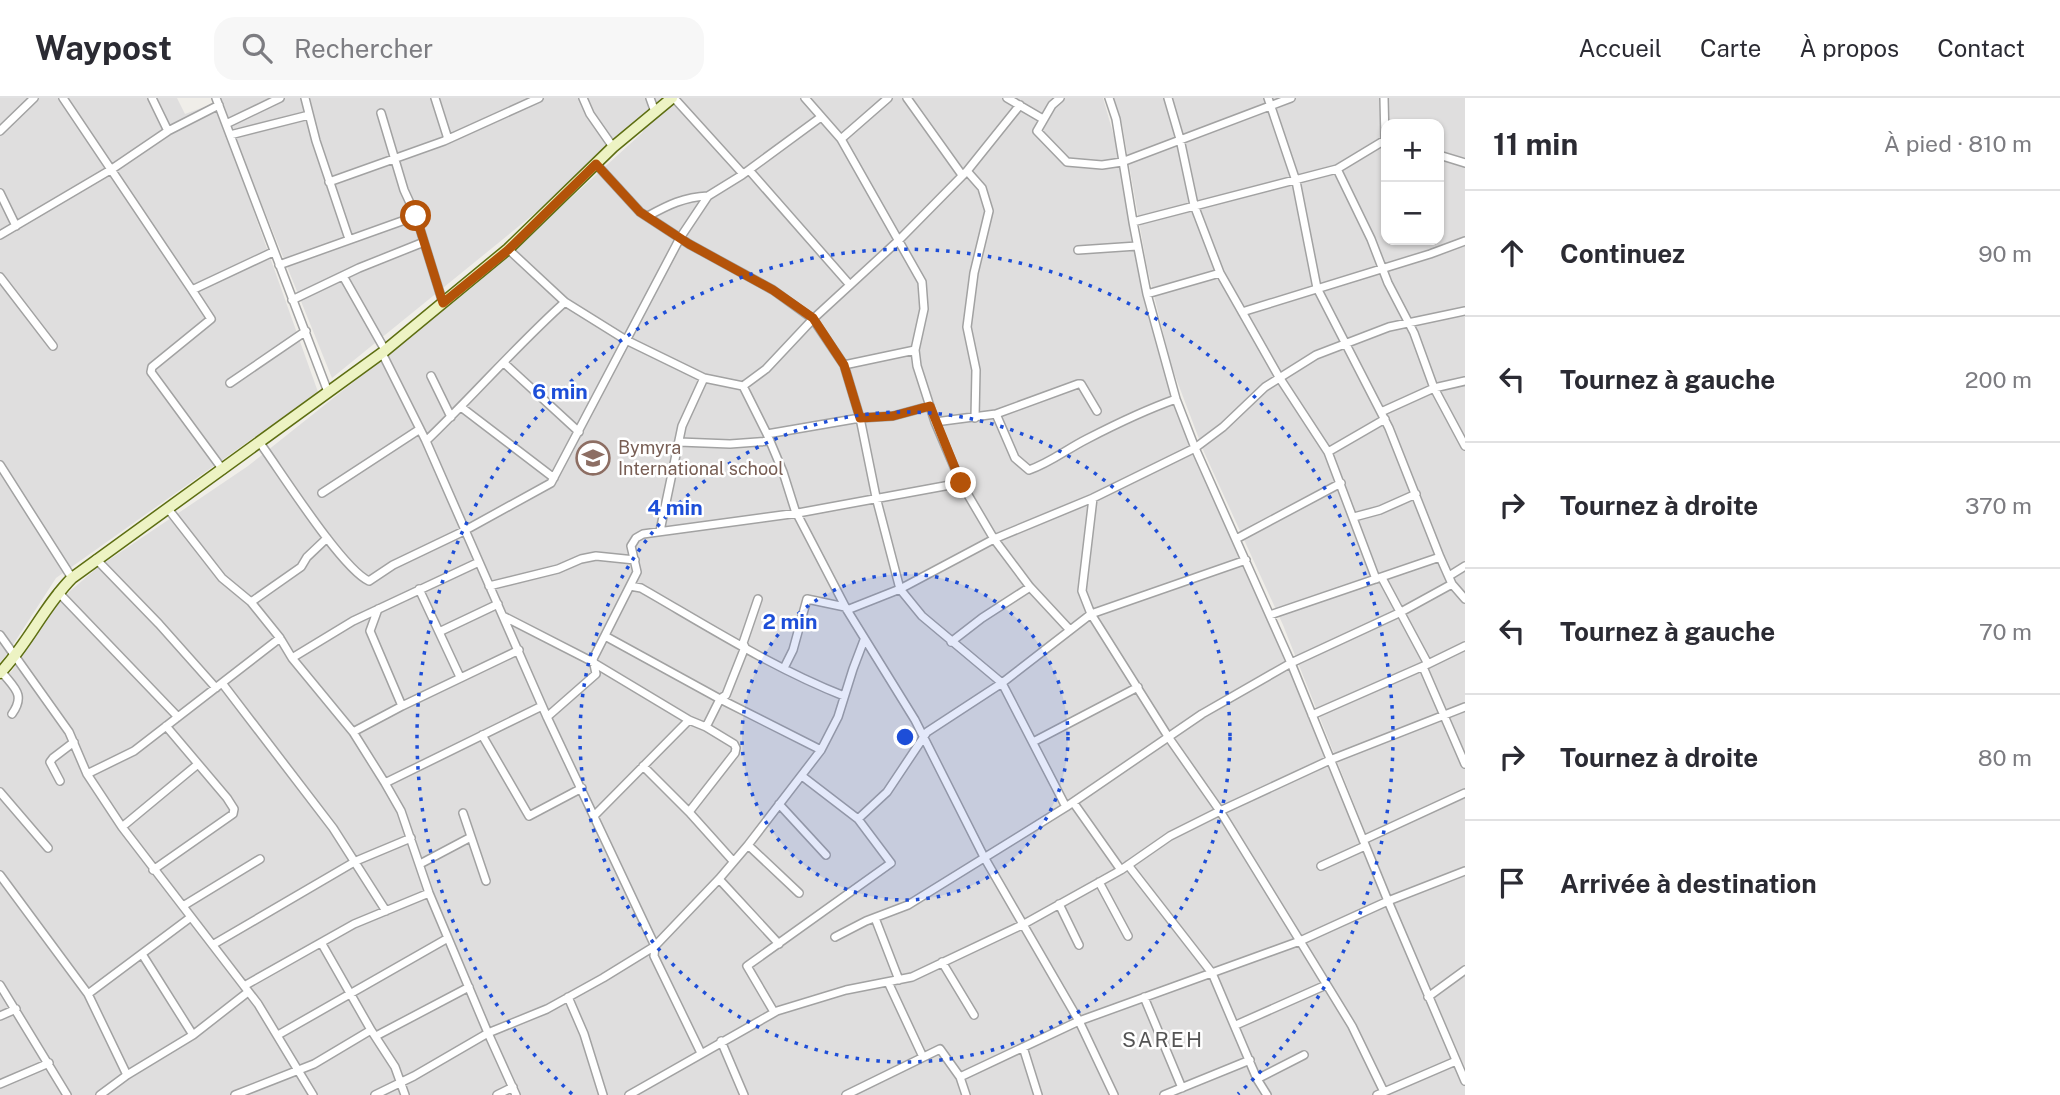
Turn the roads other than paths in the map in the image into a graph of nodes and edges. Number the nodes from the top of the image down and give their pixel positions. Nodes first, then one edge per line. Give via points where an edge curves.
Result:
1 (34, 98) edge
2 (63, 98) edge
3 (152, 98) edge
4 (279, 98) edge
5 (305, 98) edge
6 (435, 98) edge
7 (583, 98) edge
8 (650, 98) edge
9 (673, 98) edge
10 (805, 98) edge
11 (888, 98) edge
12 (907, 98) edge
13 (1007, 98) edge
14 (1060, 98) edge
15 (1109, 98) edge
16 (1168, 98) edge
17 (1290, 98) edge
18 (1384, 98) edge
19 (536, 99) edge
20 (217, 101) edge
21 (1269, 101) edge
22 (1020, 105) junction
23 (655, 112) junction
24 (381, 113) dead end
25 (309, 115) junction
26 (821, 117) junction
27 (1043, 119) junction
28 (1384, 119) edge
29 (226, 124) junction
30 (0, 131) edge
31 (168, 131) junction
32 (230, 135) junction
33 (448, 139) junction
34 (841, 139) junction
35 (1180, 139) junction
36 (1381, 143) edge
37 (613, 147) junction
38 (1444, 157) edge
39 (394, 160) junction
40 (1122, 162) junction
41 (1465, 163) edge
42 (596, 164) junction
43 (112, 169) junction
44 (1337, 169) junction
45 (746, 172) junction
46 (964, 173) junction
47 (1296, 181) junction
48 (329, 182) junction
49 (0, 193) edge
50 (708, 196) junction
51 (1194, 205) junction
52 (416, 216) junction
53 (648, 216) junction
54 (1133, 222) junction
55 (16, 226) junction
56 (0, 235) edge
57 (680, 238) junction
58 (349, 239) junction
59 (899, 240) junction
60 (1465, 240) edge
61 (424, 242) junction
62 (1138, 246) junction
63 (508, 250) junction
64 (1078, 250) dead end
65 (273, 251) junction
66 (279, 265) junction
67 (1382, 267) junction
68 (1220, 273) junction
69 (343, 276) junction
70 (0, 277) edge
71 (850, 285) junction
72 (1317, 288) junction
73 (192, 290) junction
74 (1147, 294) junction
75 (292, 300) junction
76 (565, 302) junction
77 (443, 303) junction
78 (1465, 311) edge
79 (1242, 312) junction
80 (813, 318) junction
81 (1406, 322) junction
82 (306, 331) junction
83 (626, 340) junction
84 (1346, 344) junction
85 (53, 346) dead end
86 (915, 350) junction
87 (383, 352) junction
88 (505, 363) junction
89 (844, 365) junction
90 (431, 376) dead end
91 (1279, 377) junction
92 (704, 378) junction
93 (1465, 381) edge
94 (230, 383) dead end
95 (743, 386) junction
96 (1434, 388) junction
97 (328, 392) junction
98 (1176, 399) junction
99 (930, 406) junction
100 (461, 407) junction
101 (1097, 411) dead end
102 (996, 414) junction
103 (1383, 416) junction
104 (451, 417) junction
105 (860, 418) junction
106 (975, 418) junction
107 (935, 422) junction
108 (419, 429) junction
109 (579, 432) junction
110 (768, 438) junction
111 (426, 441) junction
112 (679, 442) junction
113 (260, 443) junction
114 (1465, 446) edge
115 (1195, 448) junction
116 (1328, 452) junction
117 (0, 465) edge
118 (223, 470) junction
119 (554, 478) junction
120 (961, 483) junction
121 (1341, 483) junction
122 (322, 493) dead end
123 (1416, 494) junction
124 (876, 497) junction
125 (1093, 498) junction
126 (169, 510) junction
127 (799, 513) junction
128 (1354, 517) junction
129 (465, 531) junction
130 (660, 531) junction
131 (327, 538) junction
132 (994, 539) junction
133 (1236, 539) junction
134 (1440, 557) junction
135 (96, 559) junction
136 (635, 560) junction
137 (1245, 561) junction
138 (479, 562) junction
139 (1465, 566) edge
140 (72, 578) junction
141 (1379, 578) junction
142 (1451, 580) junction
143 (489, 586) junction
144 (630, 586) junction
145 (1030, 587) junction
146 (419, 589) junction
147 (900, 589) junction
148 (58, 592) junction
149 (758, 599) dead end
150 (1465, 599) edge
151 (251, 602) junction
152 (498, 604) junction
153 (378, 609) junction
154 (847, 610) junction
155 (1401, 612) junction
156 (1091, 614) junction
157 (1270, 615) junction
158 (504, 617) junction
159 (1069, 629) junction
160 (439, 632) junction
161 (0, 635) edge
162 (605, 636) junction
163 (280, 638) junction
164 (864, 640) junction
165 (951, 642) junction
166 (1465, 646) edge
167 (745, 647) junction
168 (519, 650) junction
169 (292, 657) junction
170 (14, 658) junction
171 (1291, 663) junction
172 (594, 664) junction
173 (1425, 666) junction
174 (784, 668) junction
175 (1, 672) edge
176 (460, 677) junction
177 (1002, 682) junction
178 (219, 685) junction
179 (1138, 687) junction
180 (844, 696) junction
181 (720, 699) junction
182 (402, 706) junction
183 (542, 706) junction
184 (1465, 707) edge
185 (12, 714) dead end
186 (1312, 715) junction
187 (178, 717) junction
188 (547, 717) junction
189 (1443, 717) junction
190 (689, 720) junction
191 (166, 726) junction
192 (706, 727) junction
193 (353, 732) junction
194 (482, 735) junction
195 (924, 738) junction
196 (1169, 738) junction
197 (74, 742) junction
198 (1033, 742) junction
199 (821, 750) junction
200 (1331, 760) junction
201 (198, 764) junction
202 (1465, 764) edge
203 (643, 766) junction
204 (87, 774) junction
205 (802, 776) junction
206 (60, 781) dead end
207 (385, 783) junction
208 (582, 788) junction
209 (0, 792) edge
210 (1465, 793) edge
211 (1073, 802) junction
212 (779, 804) junction
213 (1066, 807) junction
214 (1220, 811) junction
215 (689, 812) junction
216 (463, 813) dead end
217 (594, 816) junction
218 (858, 819) junction
219 (122, 827) junction
220 (471, 837) junction
221 (411, 838) junction
222 (1364, 843) junction
223 (748, 845) junction
224 (48, 848) dead end
225 (826, 855) dead end
226 (984, 857) junction
227 (260, 859) dead end
228 (356, 861) junction
229 (733, 861) junction
230 (419, 864) junction
231 (1128, 865) junction
232 (1321, 866) dead end
233 (153, 870) junction
234 (1121, 870) junction
235 (1465, 870) edge
236 (0, 875) edge
237 (719, 879) junction
238 (486, 881) dead end
239 (1100, 882) junction
240 (429, 893) junction
241 (799, 893) dead end
242 (1388, 901) junction
243 (1059, 904) junction
244 (183, 906) junction
245 (386, 911) junction
246 (191, 917) junction
247 (875, 918) junction
248 (1024, 923) junction
249 (1128, 936) dead end
250 (835, 937) dead end
251 (448, 939) junction
252 (1300, 941) junction
253 (214, 944) junction
254 (322, 944) junction
255 (779, 944) junction
256 (1079, 945) dead end
257 (655, 946) junction
258 (142, 954) junction
259 (942, 962) junction
260 (1465, 970) edge
261 (1212, 973) junction
262 (899, 980) junction
263 (888, 982) junction
264 (0, 985) edge
265 (1326, 985) junction
266 (469, 987) junction
267 (246, 989) junction
268 (351, 993) junction
269 (88, 994) junction
270 (568, 997) junction
271 (1144, 997) junction
272 (1429, 997) junction
273 (16, 1009) junction
274 (774, 1012) junction
275 (975, 1015) dead end
276 (0, 1016) edge
277 (1079, 1021) junction
278 (1236, 1025) junction
279 (374, 1033) junction
280 (488, 1033) junction
281 (192, 1035) junction
282 (278, 1035) junction
283 (721, 1041) junction
284 (1023, 1047) junction
285 (701, 1053) junction
286 (1304, 1055) dead end
287 (923, 1057) junction
288 (1250, 1060) junction
289 (1456, 1060) junction
290 (49, 1063) junction
291 (1462, 1067) edge
292 (299, 1069) junction
293 (127, 1076) junction
294 (960, 1077) junction
295 (1257, 1079) junction
296 (1465, 1081) edge
297 (401, 1083) junction
298 (0, 1084) edge
299 (1182, 1088) junction
300 (515, 1091) edge
301 (638, 1093) edge
302 (1380, 1093) edge
303 (67, 1095) edge
304 (100, 1095) edge
305 (235, 1095) edge
306 (313, 1095) edge
307 (375, 1095) edge
308 (405, 1095) edge
309 (497, 1095) edge
310 (603, 1095) edge
311 (629, 1095) edge
312 (744, 1095) edge
313 (846, 1095) edge
314 (966, 1095) edge
315 (1038, 1095) edge
316 (1114, 1095) edge
317 (1164, 1095) edge
318 (1267, 1095) edge

1 - 30 street
2 - 43 street
3 - 31 street
4 - 29 street
5 - 25 street
6 - 33 street
7 - 37 street
8 - 23 street
9 - 23 street
9 - 45 street
10 - 26 street
11 - 34 street
12 - 46 street
13 - 22 street
14 - 27 street
15 - 40 street
16 - 35 street
17 - 21 street
18 - 28 street
19 - 33 street
20 - 29 street
20 - 31 street
21 - 35 street
21 - 47 street
22 - 27 street
22 - 46 street
23 - 37 street
24 - 39 street
25 - 32 street
25 - 48 street
26 - 34 street
26 - 45 street
27 - 40 street via 1037,131 1067,162
29 - 32 street
31 - 43 street
32 - 65 street
33 - 39 street
34 - 59 street
35 - 40 street
35 - 51 street
36 - 44 street
37 - 42 street
38 - 41 street
39 - 48 street
39 - 52 street
40 - 54 street
42 - 53 street
42 - 63 street
43 - 55 street
43 - 73 street
44 - 47 street
44 - 67 street
45 - 50 street
45 - 71 street
46 - 59 street
46 - 106 street via 982,188 989,211 967,327 976,370
47 - 51 street
47 - 72 street
48 - 58 street
49 - 55 street
50 - 53 street via 673,202
50 - 57 street
51 - 54 street
51 - 68 street
52 - 58 street
52 - 61 street
53 - 57 street
54 - 62 street
55 - 56 street
57 - 80 street
57 - 83 street
58 - 66 street
59 - 71 street
59 - 86 street via 922,282 924,309
60 - 67 street
61 - 69 street
61 - 77 street
62 - 64 street
62 - 74 street
63 - 76 street
63 - 77 street
65 - 66 street
65 - 73 street
66 - 75 street
67 - 72 street
67 - 81 street
68 - 74 street
68 - 79 street
69 - 75 street
69 - 87 street
70 - 85 street
71 - 80 street
72 - 79 street
72 - 84 street
73 - 118 street via 211,319 150,372
74 - 98 street
75 - 82 street
76 - 83 street
76 - 88 street
77 - 87 street
78 - 81 street
79 - 91 street
80 - 89 street
80 - 95 street via 766,369
81 - 84 street
81 - 96 street
82 - 94 street
82 - 97 street
83 - 92 street
83 - 109 street
84 - 91 street
84 - 103 street
86 - 89 street
86 - 99 street
87 - 97 street
87 - 108 street
88 - 100 street
88 - 109 street
89 - 105 street
90 - 104 street
91 - 115 street
91 - 116 street
92 - 95 street
92 - 112 street
93 - 96 street
95 - 110 street
96 - 103 street
96 - 114 street
97 - 113 street
98 - 102 street via 1142,411 1029,470 1016,458
98 - 115 street
99 - 105 street via 893,416
99 - 107 street
100 - 104 street
100 - 119 street
101 - 102 street via 1081,384
102 - 106 street
103 - 116 street
103 - 123 street
104 - 111 street
105 - 110 street
105 - 124 street
106 - 107 street
107 - 120 street
108 - 111 street
108 - 122 street
109 - 119 street
110 - 112 street via 730,444
110 - 127 street
111 - 129 street
112 - 130 street
113 - 118 street
113 - 131 street
115 - 125 street
115 - 133 street
116 - 121 street
117 - 140 street
118 - 126 street
119 - 129 street
120 - 124 street
120 - 132 street
121 - 128 street
121 - 133 street
123 - 128 street
123 - 134 street
124 - 127 street
124 - 147 street
125 - 132 street
125 - 156 street via 1082,591
126 - 135 street
126 - 151 street via 222,578
127 - 130 street
127 - 154 street
128 - 141 street
129 - 131 street via 369,581 361,578
129 - 138 street
130 - 136 street via 635,538 631,546
131 - 151 street via 301,568
132 - 145 street
132 - 147 street
133 - 137 street
134 - 141 street
134 - 142 street
135 - 140 street
135 - 178 street
136 - 143 street via 596,556
136 - 144 street via 637,572
137 - 156 street
137 - 157 street
138 - 143 street
138 - 146 street
139 - 142 street
140 - 148 street
141 - 155 street
141 - 157 street
142 - 150 street
142 - 155 street
143 - 152 street
144 - 162 street
144 - 167 street
145 - 159 street
145 - 165 street
146 - 153 street
146 - 160 street
147 - 154 street
147 - 165 street
148 - 170 street
148 - 187 street
149 - 167 street
151 - 163 street
152 - 158 street
152 - 160 street
153 - 169 street
153 - 182 street via 370,631
154 - 164 street
154 - 174 street via 807,599
155 - 171 street
155 - 173 street
156 - 159 street
156 - 179 street
157 - 171 street
158 - 168 street
158 - 172 street
159 - 177 street
160 - 176 street
161 - 170 street
162 - 172 street
162 - 181 street
163 - 169 street
163 - 178 street
164 - 180 street
164 - 195 street
165 - 177 street
166 - 173 street
167 - 174 street
167 - 181 street via 726,695
168 - 176 street
168 - 183 street
169 - 193 street
170 - 175 street
170 - 197 street
171 - 186 street
171 - 196 street
172 - 188 street via 596,674
172 - 190 street
173 - 186 street
173 - 189 street
174 - 180 street
175 - 185 street via 19,694
176 - 182 street
177 - 195 street
177 - 198 street
178 - 187 street
178 - 228 street
179 - 196 street
179 - 198 street
180 - 199 street
181 - 192 street
181 - 199 street
182 - 193 street
183 - 188 street
183 - 194 street
184 - 189 street
186 - 200 street
187 - 191 street
188 - 208 street
189 - 200 street
189 - 202 street
190 - 192 street
190 - 203 street
191 - 201 street
191 - 204 street via 134,751
192 - 215 street via 736,748
193 - 207 street
194 - 207 street
194 - 208 street via 528,816
195 - 218 street via 887,792
195 - 226 street
196 - 211 street
196 - 214 street
197 - 204 street
197 - 206 street via 50,762
198 - 213 street
199 - 205 street
200 - 214 street
200 - 222 street
201 - 219 street
201 - 233 street via 227,798 233,814
203 - 215 street
203 - 217 street
204 - 219 street
205 - 212 street
205 - 218 street
207 - 221 street
208 - 217 street
209 - 224 street
210 - 222 street
211 - 213 street
211 - 234 street
212 - 223 street
212 - 225 street
213 - 226 street
214 - 231 street via 1170,836
214 - 252 street
215 - 229 street
216 - 220 street
217 - 257 street
218 - 255 street via 891,863
219 - 233 street
220 - 230 street
220 - 238 street
221 - 228 street
221 - 230 street
222 - 232 street
222 - 242 street
223 - 229 street
223 - 241 street
226 - 247 street via 908,905
226 - 248 street
227 - 244 street
228 - 245 street
228 - 253 street
229 - 237 street
230 - 240 street
231 - 234 street
231 - 261 street
233 - 244 street
234 - 239 street
235 - 242 street
236 - 269 street
237 - 255 street
237 - 257 street
239 - 243 street
239 - 249 street
240 - 245 street
240 - 251 street
242 - 252 street
242 - 272 street
243 - 248 street
243 - 256 street
244 - 246 street
245 - 254 street
246 - 253 street
246 - 258 street
247 - 250 street
247 - 262 street
248 - 259 street
248 - 277 street
251 - 266 street
251 - 268 street
252 - 261 street
252 - 265 street
253 - 267 street
254 - 267 street
254 - 268 street
255 - 274 street via 747,966
257 - 270 street
257 - 285 street via 654,956
258 - 269 street
258 - 281 street
259 - 262 street
259 - 275 street
260 - 272 street
261 - 271 street
261 - 278 street
262 - 263 street
263 - 274 street
263 - 287 street
264 - 273 street
265 - 278 street
265 - 302 street via 1352,1026
266 - 279 street
266 - 280 street
267 - 281 street
267 - 282 street
268 - 279 street
268 - 282 street
269 - 293 street
270 - 280 street
270 - 310 street
271 - 277 street
271 - 299 street
272 - 289 street
273 - 276 street
273 - 290 street
274 - 283 street
277 - 284 street
277 - 316 street
278 - 288 street
279 - 292 street
279 - 297 street
280 - 297 street
280 - 300 street
281 - 293 street
282 - 292 street
283 - 285 street
283 - 312 street
284 - 294 street
284 - 315 street
285 - 301 street
286 - 295 street
287 - 294 street via 940,1049
287 - 313 street
288 - 295 street
288 - 299 street
289 - 291 street
289 - 302 street
290 - 298 street
290 - 303 street
291 - 296 street
292 - 305 street
292 - 306 street
293 - 304 street
294 - 314 street
295 - 318 street
297 - 307 street
297 - 308 street
299 - 317 street
300 - 309 street
301 - 311 street

